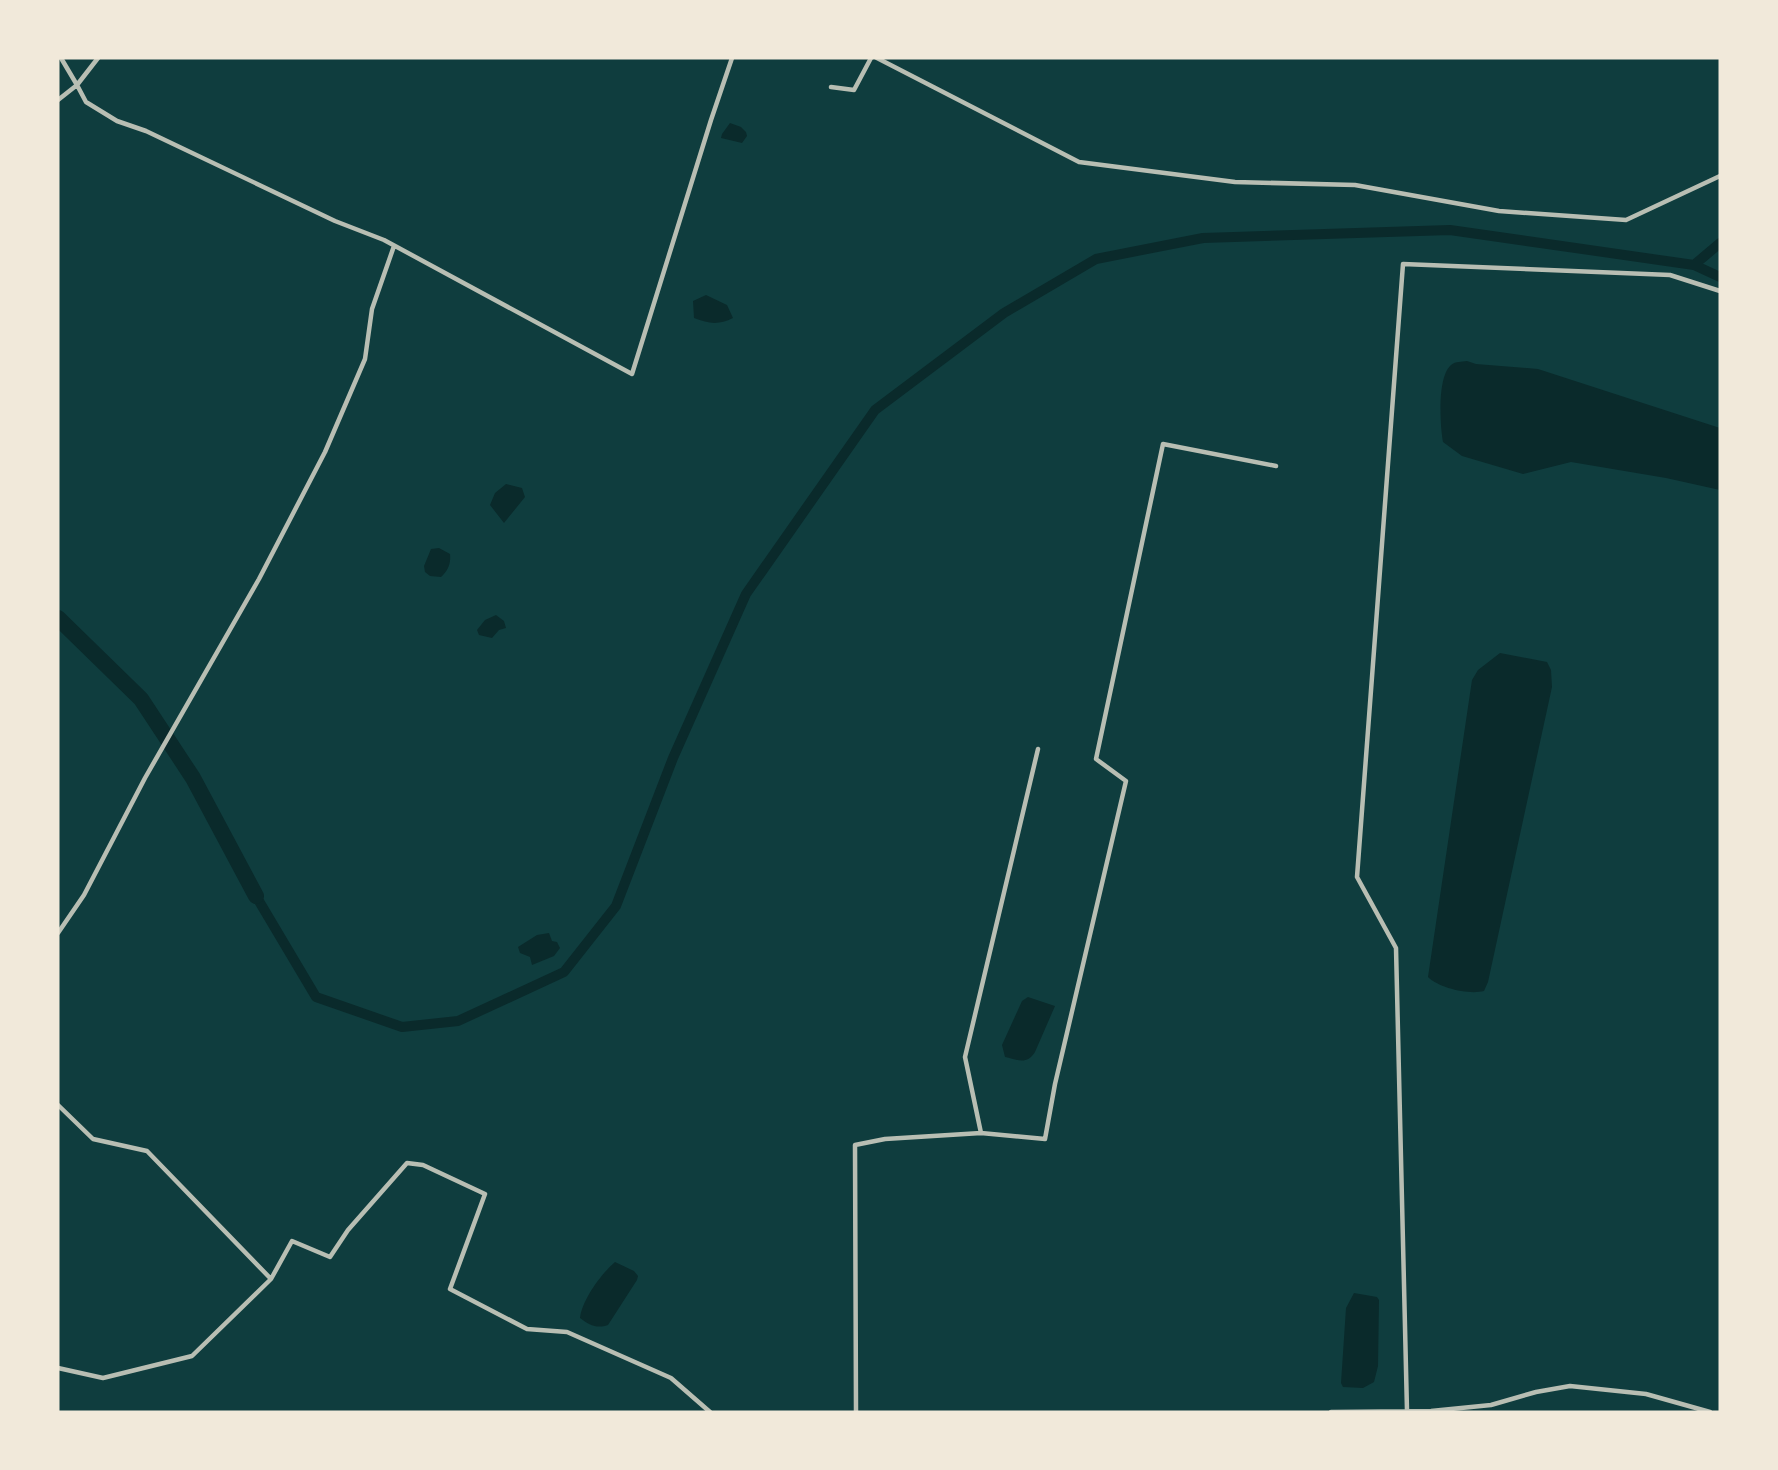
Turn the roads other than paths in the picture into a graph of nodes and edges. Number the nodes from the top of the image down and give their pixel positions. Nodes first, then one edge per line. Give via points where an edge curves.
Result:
1 (61, 58) edge
2 (98, 58) edge
3 (732, 58) edge
4 (871, 58) edge
5 (877, 58) edge
6 (77, 85) junction
7 (831, 87) dead end
8 (58, 100) edge
9 (1720, 176) edge
10 (394, 246) junction
11 (1720, 291) edge
12 (1276, 466) dead end
13 (1038, 749) dead end
14 (58, 933) edge
15 (58, 1105) edge
16 (981, 1133) junction
17 (271, 1279) junction
18 (58, 1368) edge
19 (1407, 1411) edge
20 (710, 1412) edge
21 (856, 1412) edge
22 (1331, 1412) edge
23 (1710, 1412) edge

1 - 6 street
2 - 6 street
3 - 10 street via 632,374
4 - 7 street via 854,90
5 - 9 street via 1079,162 1235,182 1355,185 1499,211 1626,220
6 - 8 street
6 - 10 street via 86,102 117,121
10 - 14 street via 372,309 365,359 325,452 85,895
11 - 19 street via 1670,275 1403,264 1357,877 1396,948
12 - 16 street via 1163,444 1096,759 1126,781 1045,1139
13 - 16 street via 965,1057
15 - 17 street via 93,1139 147,1151
16 - 21 street via 855,1144
17 - 18 street via 192,1356 103,1378
17 - 20 street via 292,1241 330,1256 407,1163 424,1165 485,1194 450,1289 527,1329 567,1332 671,1378
19 - 22 street
19 - 23 street via 1491,1405 1570,1386 1646,1394

